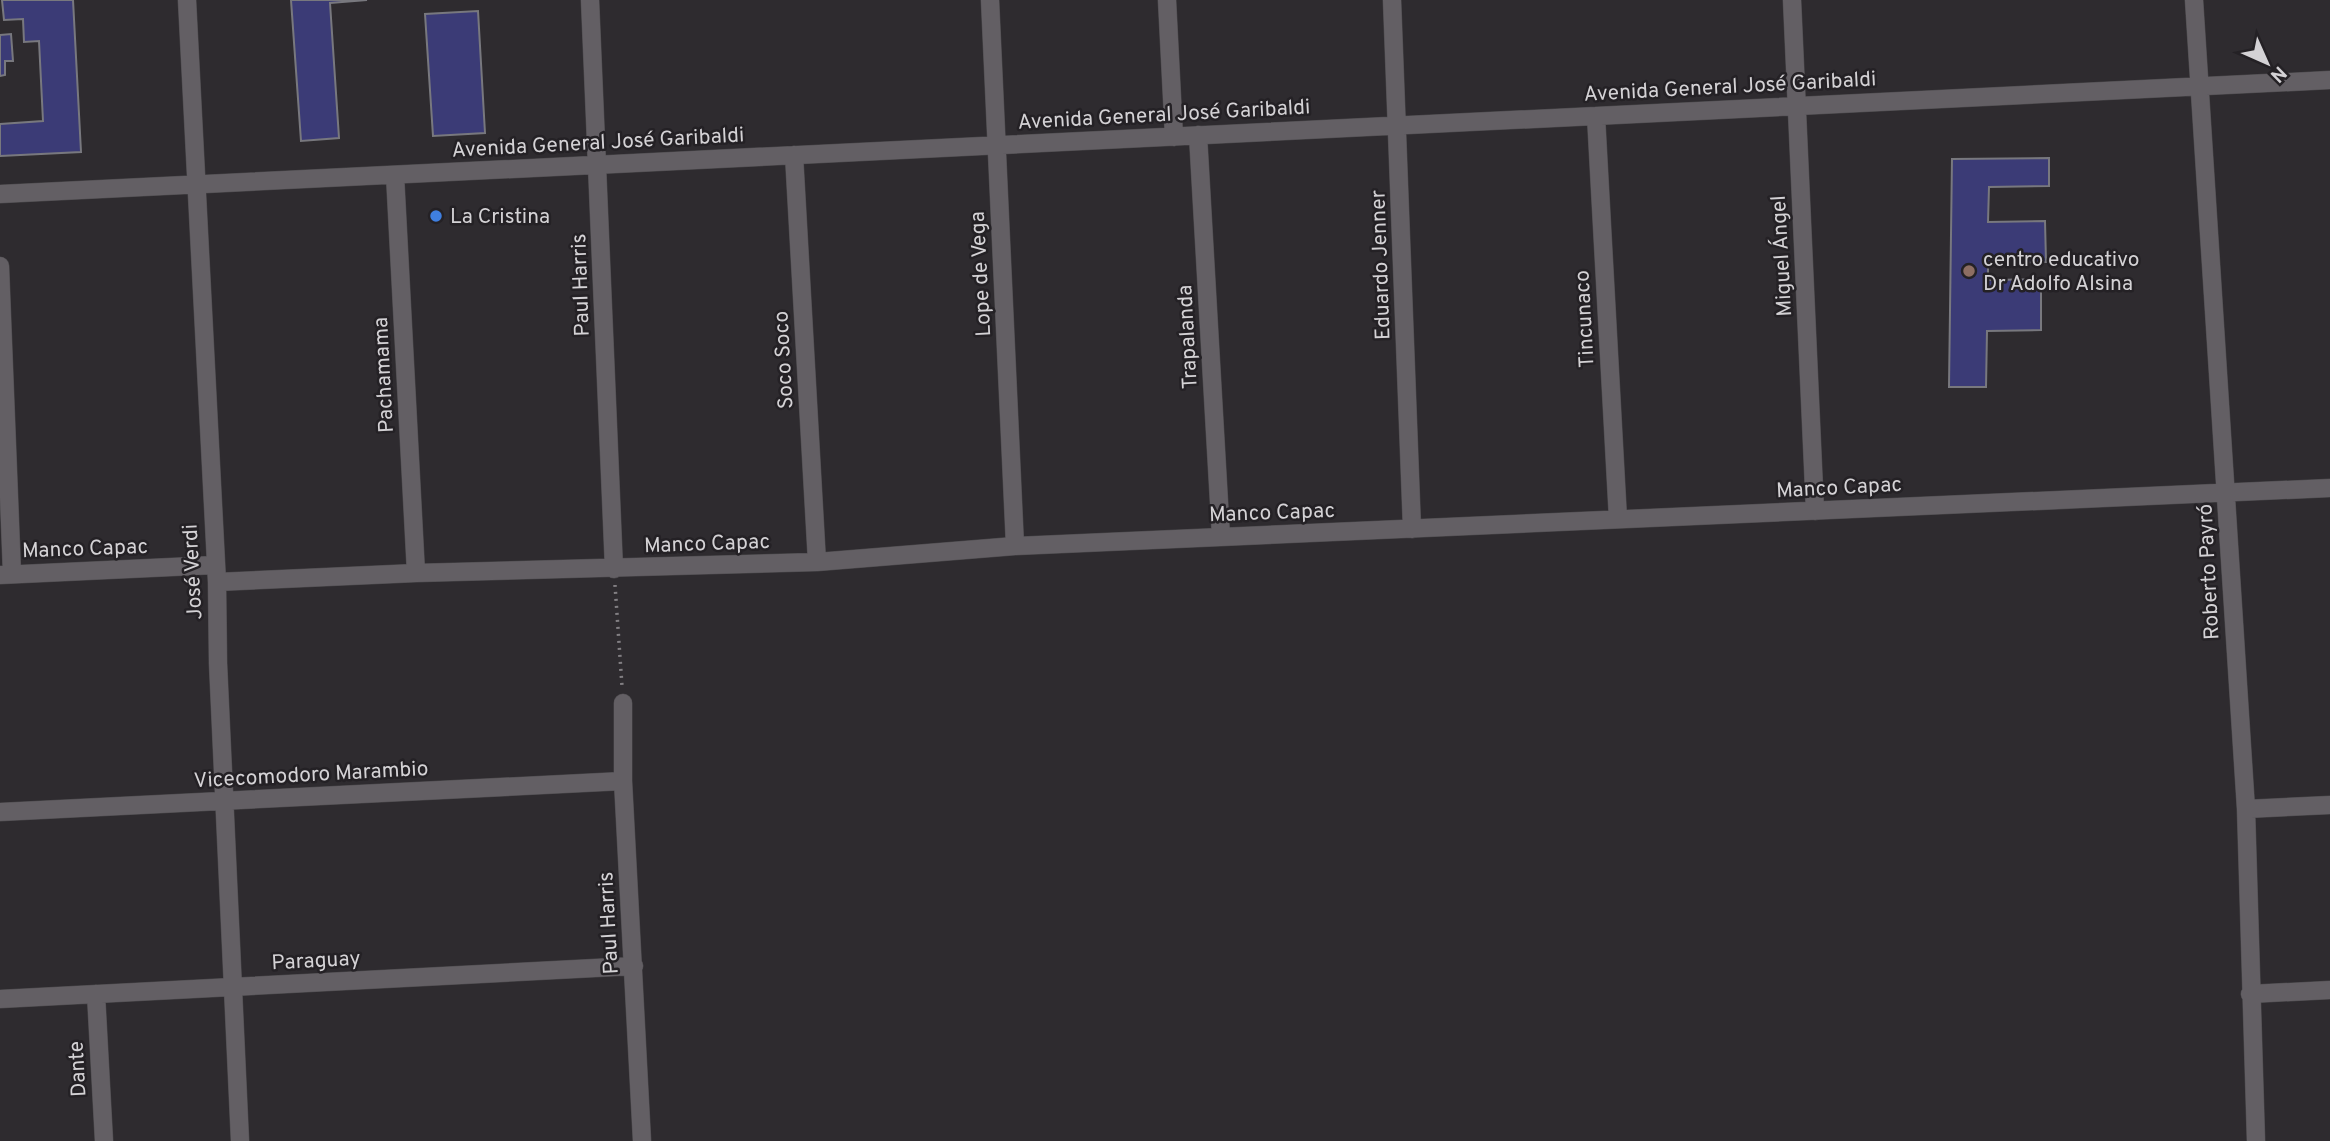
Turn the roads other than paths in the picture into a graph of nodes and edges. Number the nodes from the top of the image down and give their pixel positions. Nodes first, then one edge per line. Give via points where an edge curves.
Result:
1 (187, 0) edge
2 (590, 0) edge
3 (990, 0) edge
4 (1167, 0) edge
5 (1392, 0) edge
6 (1792, 0) edge
7 (2194, 0) edge
8 (2330, 80) edge
9 (2199, 86) junction
10 (1797, 106) junction
11 (1596, 116) junction
12 (1398, 125) junction
13 (1198, 135) junction
14 (1174, 137) junction
15 (997, 145) junction
16 (794, 155) junction
17 (598, 165) junction
18 (395, 175) junction
19 (195, 184) junction
20 (0, 194) edge
21 (0, 266) edge
22 (2330, 488) edge
23 (2226, 492) junction
24 (1815, 511) junction
25 (1618, 519) junction
26 (1412, 529) junction
27 (1221, 537) junction
28 (1015, 546) junction
29 (817, 562) junction
30 (614, 569) junction
31 (216, 573) junction
32 (416, 573) junction
33 (6, 574) edge
34 (623, 703) road end
35 (623, 781) junction
36 (224, 801) junction
37 (2330, 805) edge
38 (2246, 809) junction
39 (0, 811) edge
40 (634, 966) junction
41 (233, 987) junction
42 (2330, 990) edge
43 (96, 994) junction
44 (2250, 994) junction
45 (0, 999) edge
46 (104, 1141) edge
47 (240, 1141) edge
48 (642, 1141) edge
49 (2256, 1141) edge

1 - 19 street, José Verdi
2 - 17 street, Paul Harris
3 - 15 street, Lope de Vega
4 - 14 street
5 - 12 street, Eduardo Jenner
6 - 10 street, Miguel Ángel
7 - 9 street, Roberto Payró
8 - 9 street, Avenida General José Garibaldi
9 - 10 street, Avenida General José Garibaldi
9 - 23 street, Roberto Payró
10 - 11 street, Avenida General José Garibaldi
10 - 24 street, Miguel Ángel
11 - 12 street, Avenida General José Garibaldi
11 - 25 street, Tincunaco
12 - 13 street, Avenida General José Garibaldi
12 - 26 street, Eduardo Jenner
13 - 14 street, Avenida General José Garibaldi
13 - 27 street, Trapalanda
14 - 15 street, Avenida General José Garibaldi
15 - 16 street, Avenida General José Garibaldi
15 - 28 street, Lope de Vega
16 - 17 street, Avenida General José Garibaldi
16 - 29 street, Soco Soco
17 - 18 street, Avenida General José Garibaldi
17 - 30 street, Paul Harris
18 - 19 street, Avenida General José Garibaldi
18 - 32 street, Pachamama
19 - 20 street, Avenida General José Garibaldi
19 - 31 street, José Verdi
21 - 33 street
22 - 23 street, Manco Capac
23 - 24 street, Manco Capac
23 - 38 street, Roberto Payró
24 - 25 street, Manco Capac
25 - 26 street, Manco Capac
26 - 27 street, Manco Capac
27 - 28 street, Manco Capac
28 - 29 street, Manco Capac
29 - 30 street, Manco Capac
30 - 32 street, Manco Capac
31 - 32 street, Manco Capac
31 - 33 street, Manco Capac
31 - 36 street, José Verdi
34 - 35 street, Paul Harris
35 - 36 street, Vicecomodoro Marambio
35 - 40 street, Paul Harris
36 - 39 street, Vicecomodoro Marambio
36 - 41 street, José Verdi
37 - 38 street
38 - 44 street, Roberto Payró
40 - 41 street, Paraguay
40 - 48 street, Paul Harris
41 - 43 street, Paraguay
41 - 47 street, José Verdi
42 - 44 street
43 - 45 street, Paraguay
43 - 46 street, Dante
44 - 49 street, Roberto Payró

